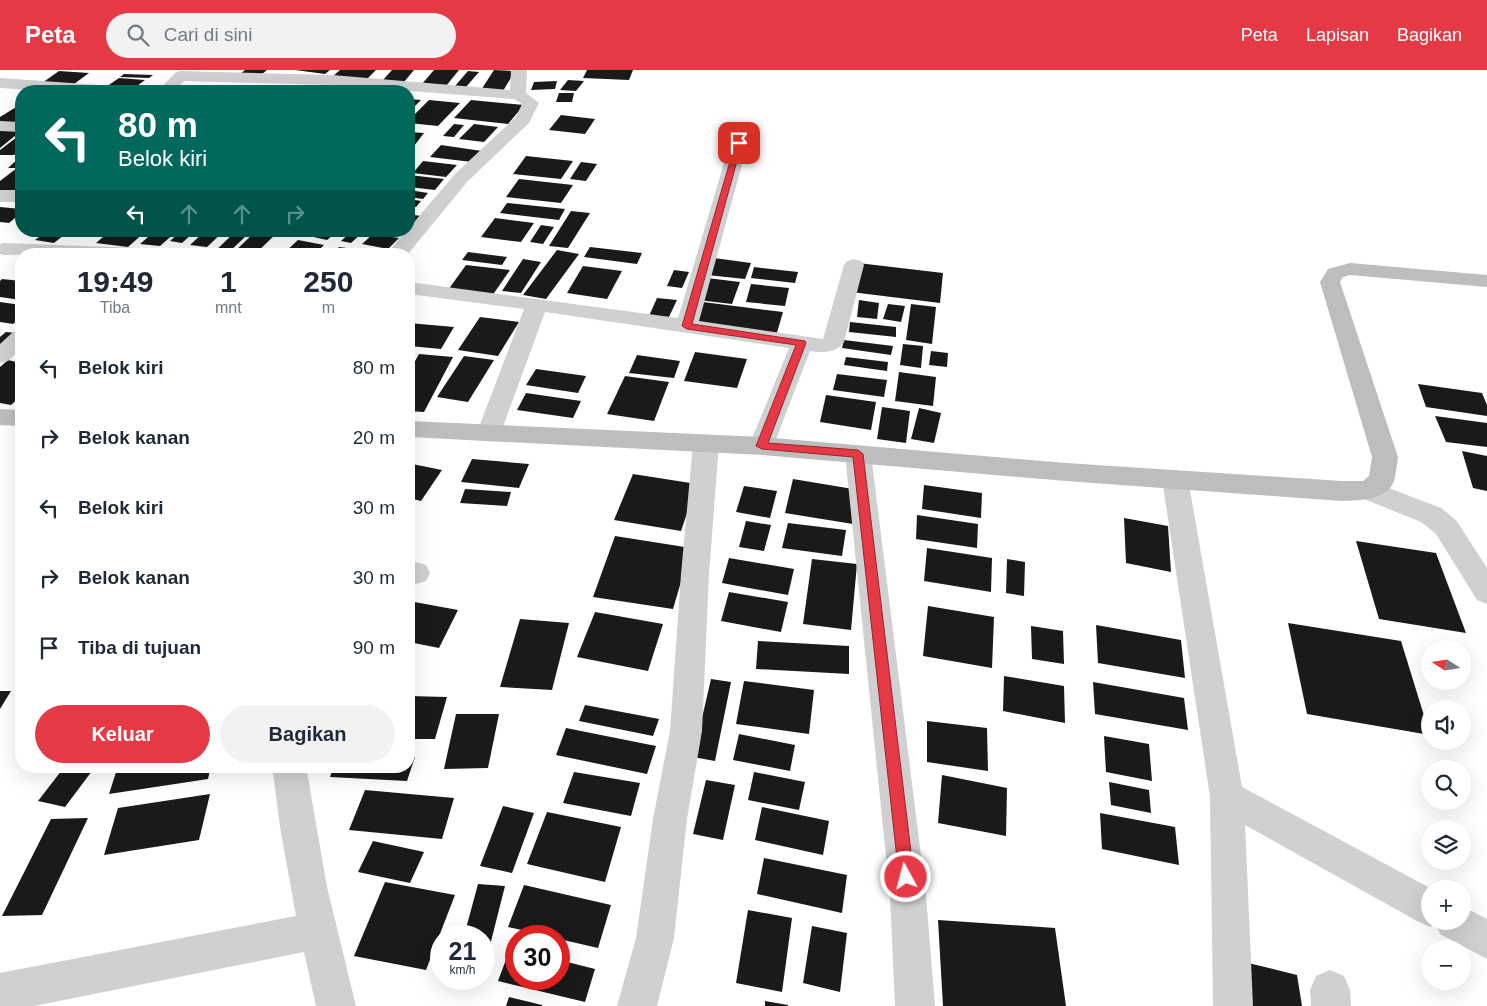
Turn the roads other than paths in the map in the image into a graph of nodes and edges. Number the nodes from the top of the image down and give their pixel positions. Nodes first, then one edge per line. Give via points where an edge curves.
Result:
1 (23, 70) edge
2 (423, 70) edge
3 (520, 70) edge
4 (183, 73) edge
5 (96, 75) dead end
6 (280, 75) edge
7 (81, 85) edge
8 (172, 85) edge
9 (322, 85) edge
10 (409, 85) edge
11 (415, 85) edge
12 (6, 87) edge
13 (518, 94) junction
14 (0, 126) edge
15 (15, 127) edge
16 (739, 143) dead end
17 (0, 196) edge
18 (15, 196) edge
19 (415, 210) edge
20 (433, 212) junction
21 (415, 232) edge
22 (16, 237) edge
23 (411, 237) edge
24 (401, 248) edge
25 (2, 251) edge
26 (15, 251) edge
27 (854, 265) dead end
28 (1487, 281) edge
29 (415, 289) edge
30 (537, 304) junction
31 (687, 326) junction
32 (15, 342) edge
33 (802, 343) junction
34 (0, 356) edge
35 (0, 417) edge
36 (15, 418) edge
37 (415, 429) edge
38 (489, 432) junction
39 (706, 444) junction
40 (762, 446) junction
41 (858, 454) junction
42 (1175, 478) junction
43 (1368, 490) junction
44 (1487, 592) edge
45 (289, 773) edge
46 (1227, 797) junction
47 (1421, 903) edge
48 (1469, 930) edge
49 (317, 931) junction
50 (1487, 940) edge
51 (0, 993) edge
52 (336, 1006) edge
53 (637, 1006) edge
54 (915, 1006) edge
55 (1233, 1006) edge

1 - 12 street
2 - 10 street
3 - 13 street
4 - 6 street
4 - 8 street
5 - 7 street
6 - 9 street
11 - 13 street
13 - 20 street via 531,104 523,119 461,178
14 - 15 street
16 - 31 street
17 - 18 street
19 - 20 street
20 - 21 street
22 - 25 street
23 - 24 street
25 - 26 street
27 - 33 street via 832,342 823,346
28 - 43 street via 1350,269 1335,273 1330,282 1384,457 1380,481
29 - 30 street
30 - 31 street
30 - 38 street
31 - 33 street
32 - 34 street
33 - 40 street
35 - 36 street
37 - 38 street
38 - 39 street
39 - 40 street
39 - 53 street via 686,732 670,819 655,938
40 - 41 street
41 - 42 street
41 - 54 street via 908,896
42 - 43 street via 1342,491
42 - 46 street
43 - 44 street via 1431,515 1446,527
45 - 49 street
46 - 47 street
46 - 55 street
48 - 50 street
49 - 51 street
49 - 52 street

